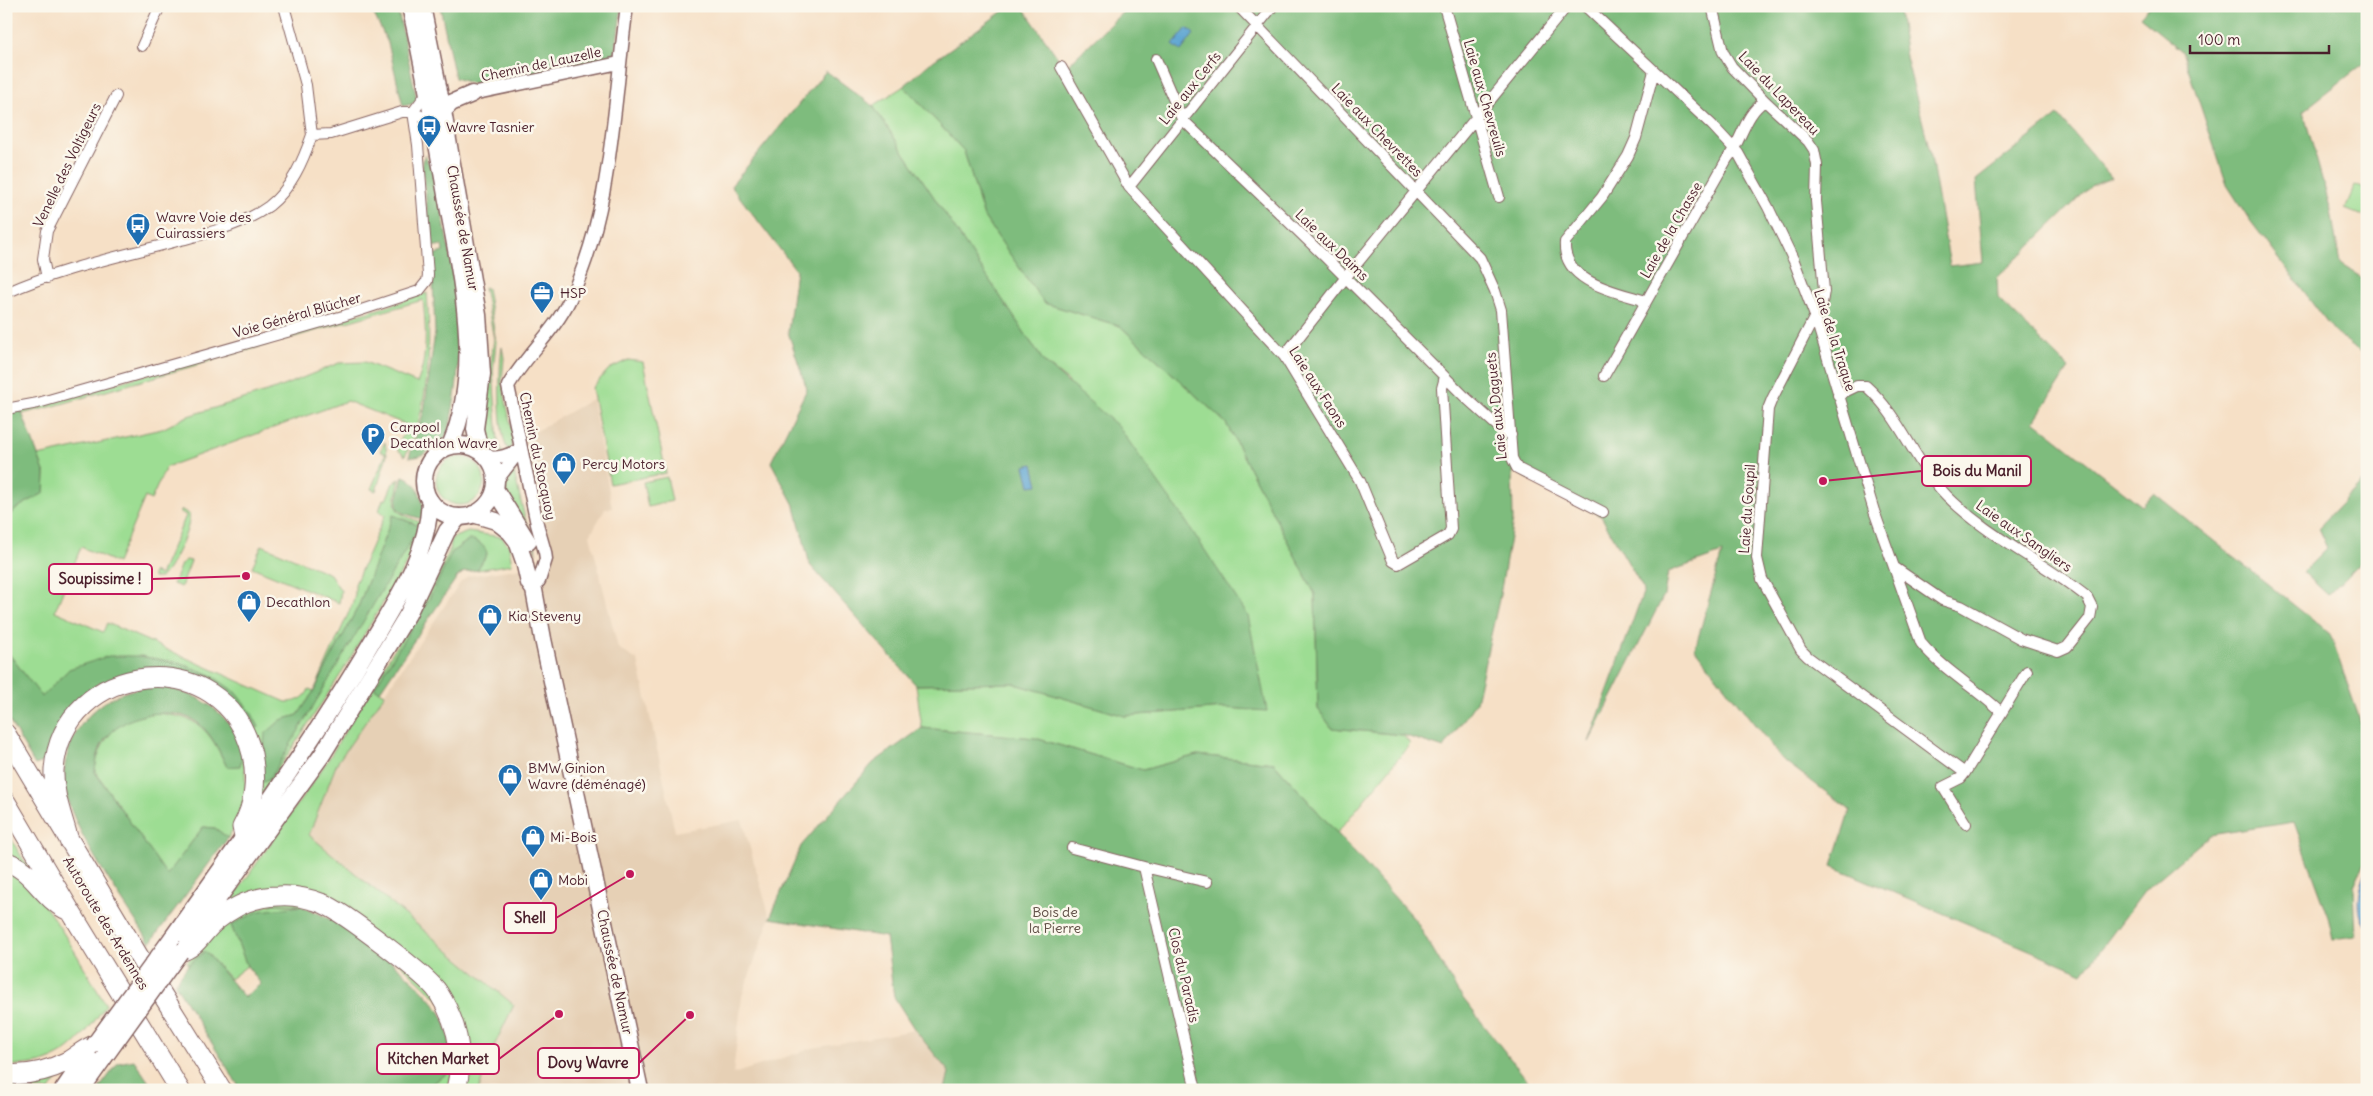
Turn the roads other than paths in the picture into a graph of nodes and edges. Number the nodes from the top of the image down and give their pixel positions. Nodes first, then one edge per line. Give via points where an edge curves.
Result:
1 (160, 6) edge
2 (284, 6) edge
3 (410, 6) edge
4 (422, 6) edge
5 (627, 6) edge
6 (1238, 6) edge
7 (1273, 6) edge
8 (1444, 6) edge
9 (1567, 6) edge
10 (1585, 6) edge
11 (1712, 6) edge
12 (1257, 26) junction
13 (142, 46) dead end
14 (1156, 59) dead end
15 (619, 63) junction
16 (1061, 66) dead end
17 (1654, 71) junction
18 (433, 91) junction
19 (472, 94) junction
20 (116, 96) dead end
21 (1765, 101) junction
22 (413, 112) junction
23 (438, 116) junction
24 (1476, 117) junction
25 (1182, 119) junction
26 (312, 136) junction
27 (1735, 150) junction
28 (1129, 187) junction
29 (1417, 191) junction
30 (1500, 197) dead end
31 (1346, 277) junction
32 (1490, 277) joint
33 (47, 278) junction
34 (6, 293) edge
35 (1646, 301) junction
36 (1815, 316) junction
37 (1284, 356) junction
38 (1604, 376) dead end
39 (1445, 377) junction
40 (1838, 395) junction
41 (6, 409) edge
42 (1510, 436) junction
43 (450, 446) junction
44 (521, 449) junction
45 (483, 454) junction
46 (495, 485) junction
47 (430, 502) junction
48 (1603, 512) dead end
49 (466, 515) junction
50 (1894, 567) junction
51 (537, 586) junction
52 (2027, 671) dead end
53 (2001, 712) junction
54 (6, 734) edge
55 (6, 754) edge
56 (1965, 772) junction
57 (6, 802) edge
58 (1966, 824) dead end
59 (244, 836) junction
60 (69, 841) junction
61 (1072, 848) dead end
62 (6, 862) edge
63 (1144, 867) junction
64 (1207, 882) dead end
65 (71, 912) junction
66 (176, 945) junction
67 (150, 975) junction
68 (99, 1052) junction
69 (6, 1074) edge
70 (63, 1090) edge
71 (82, 1090) edge
72 (180, 1090) edge
73 (209, 1090) edge
74 (222, 1090) edge
75 (229, 1090) edge
76 (456, 1090) edge
77 (640, 1090) edge
78 (1196, 1090) edge

1 - 13 street
2 - 26 street via 306,85
3 - 18 main road, Chaussée de Namur
4 - 18 main road, Chaussée de Namur
5 - 15 street, Chemin de Lauzelle
6 - 12 street, Laie aux Chevrettes
7 - 12 street, Laie aux Cerfs
8 - 24 street, Laie aux Chevreuils
9 - 24 street
10 - 17 street, Laie de la Traque
11 - 21 street, Laie du Lapereau via 1727,59
12 - 25 street, Laie aux Cerfs
12 - 29 street, Laie aux Chevrettes
14 - 25 street, Laie aux Daims
15 - 19 street, Chemin de Lauzelle
15 - 44 street, Chemin du Stocquoy via 609,165 584,267 569,302 508,386
16 - 28 street, Laie aux Faons
17 - 27 street, Laie de la Traque
17 - 35 street via 1628,156 1597,203 1565,242 1564,249 1574,269 1587,280
18 - 19 main road
18 - 22 street
18 - 23 main road, Chaussée de Namur
19 - 23 main road via 451,103
20 - 33 street, Venelle des Voltigeurs via 47,231 43,259
21 - 27 street, Laie de la Chasse via 1746,123
21 - 36 street, Laie du Lapereau via 1814,150 1824,291 1821,309
22 - 23 street
22 - 26 street via 392,114 331,134
22 - 41 street, Voie Général Blücher via 428,275 419,291 239,346 38,403
23 - 43 main road, Chaussée de Namur via 467,345 464,391
23 - 45 main road, Chaussée de Namur via 481,335 482,374 475,428
24 - 29 street
24 - 30 street, Laie aux Chevreuils
25 - 28 street, Laie aux Cerfs
25 - 31 street, Laie aux Daims
26 - 33 street via 290,184 270,205 254,215 222,229
27 - 35 street, Laie de la Chasse
27 - 36 street, Laie de la Traque via 1781,233
28 - 37 street, Laie aux Faons
29 - 31 street
29 - 32 street, Laie aux Chevrettes via 1472,249
31 - 37 street
31 - 39 street, Laie aux Daims
32 - 42 street, Laie aux Daguets via 1500,310
33 - 34 street
35 - 38 street, Laie de la Chasse
36 - 40 street, Laie de la Traque
36 - 56 street, Laie du Goupil via 1768,410 1756,558 1762,579 1808,657
37 - 39 street, Laie aux Faons via 1360,481 1393,561 1398,564 1448,535 1450,529 1442,388
39 - 42 street, Laie aux Daims
40 - 50 street, Laie de la Traque
40 - 50 street, Laie aux Sangliers via 1857,386 1866,386 1906,436 1946,495 1988,529 2087,597 2092,612 2061,651 2046,648 1991,625 1961,606 1942,600
42 - 48 street, Laie aux Daguets via 1512,458 1517,468
43 - 45 main road via 461,445
43 - 47 main road via 432,458 425,470 424,486
44 - 45 street via 509,456 496,458
44 - 46 street
44 - 51 street, Chemin du Stocquoy via 545,552
45 - 46 main road, Chaussée de Namur via 495,472
46 - 49 main road via 483,508
46 - 51 main road, Chaussée de Namur via 528,544
47 - 49 main road, Chaussée de Namur via 440,511
47 - 59 main road via 428,527 405,585 310,742
49 - 51 main road, Chaussée de Namur via 496,521 510,532 521,550 529,583
49 - 66 main road via 448,531 408,614 322,755
50 - 53 street, Laie de la Traque via 1921,643 1930,655
51 - 77 main road, Chaussée de Namur via 543,639
52 - 53 street
53 - 56 street
54 - 60 highway
55 - 73 highway, Autoroute des Ardennes
56 - 58 street via 1961,778 1943,787
57 - 65 highway, Autoroute des Ardennes
59 - 60 highway via 242,827 249,815 254,790 254,765 249,742 238,720 220,699 203,688 164,676 121,683 100,693 80,710 66,730 54,771 56,797
59 - 66 main road
60 - 67 highway
61 - 63 street
62 - 65 highway via 31,878 53,903
63 - 64 street
63 - 78 street, Clos du Paradis
65 - 72 highway, Autoroute des Ardennes
66 - 68 main road, bridge
66 - 76 highway via 191,949 216,921 236,907 256,899 279,896 305,898 324,904 437,990 448,1010 461,1051
67 - 74 highway
67 - 75 highway via 162,986
68 - 69 highway via 81,1050 69,1061 37,1073
68 - 70 main road
68 - 71 main road

